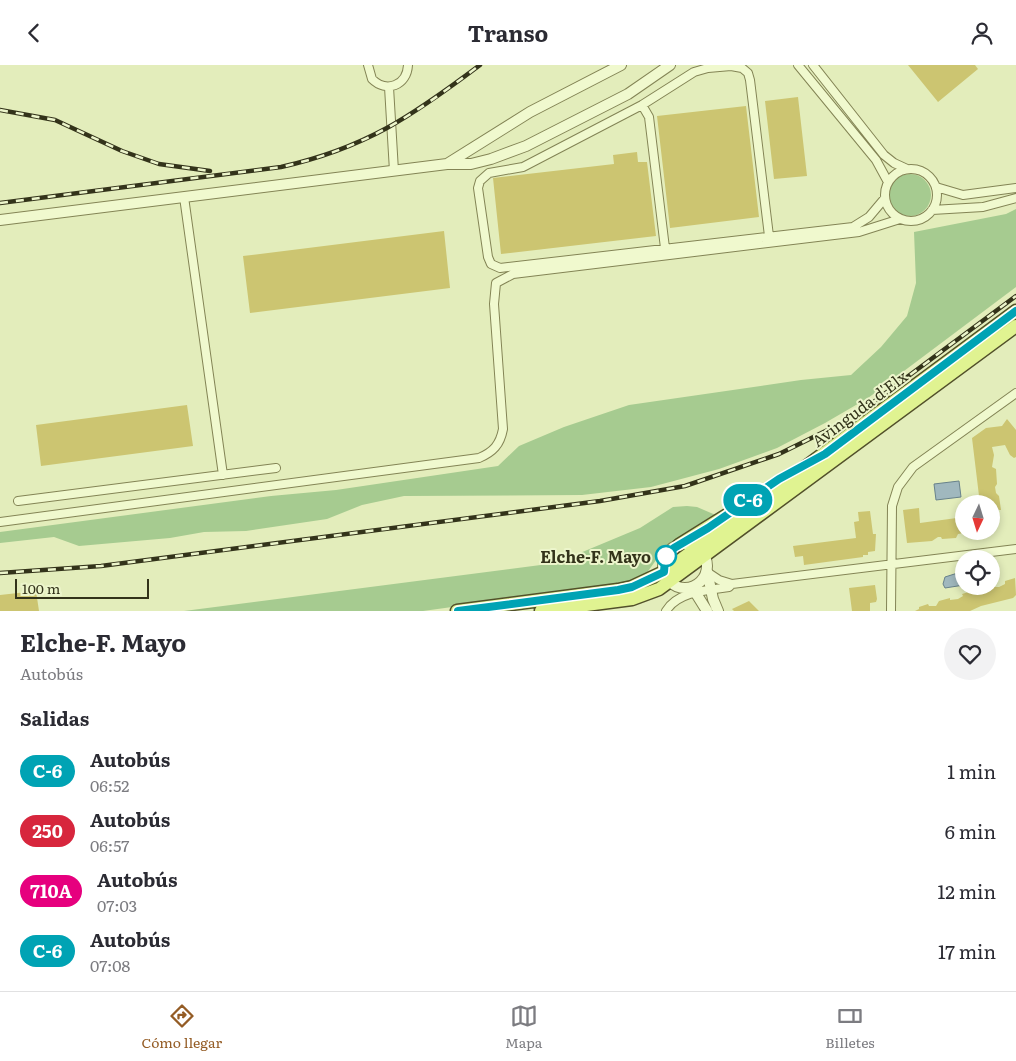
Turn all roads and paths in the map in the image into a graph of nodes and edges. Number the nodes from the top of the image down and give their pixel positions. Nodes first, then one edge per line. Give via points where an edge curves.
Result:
1 (368, 65) edge
2 (408, 65) edge
3 (622, 65) edge
4 (670, 65) edge
5 (798, 65) edge
6 (813, 65) edge
7 (389, 87) junction
8 (642, 105) junction
9 (447, 163) junction
10 (907, 169) junction
11 (394, 171) junction
12 (888, 183) junction
13 (936, 187) junction
14 (1016, 187) edge
15 (184, 197) junction
16 (885, 197) junction
17 (1016, 198) edge
18 (932, 210) junction
19 (900, 219) junction
20 (0, 221) edge
21 (852, 227) junction
22 (864, 229) junction
23 (769, 236) junction
24 (665, 249) junction
25 (1016, 311) edge
26 (1016, 326) edge
27 (1016, 393) edge
28 (825, 454) junction
29 (276, 468) dead end
30 (223, 475) junction
31 (18, 501) dead end
32 (0, 522) edge
33 (679, 545) junction
34 (1016, 549) edge
35 (701, 552) junction
36 (891, 563) junction
37 (707, 571) junction
38 (668, 577) junction
39 (732, 584) junction
40 (710, 590) junction
41 (691, 592) junction
42 (457, 611) edge
43 (541, 611) edge
44 (666, 611) edge
45 (706, 611) edge
46 (718, 611) edge
47 (891, 611) edge

1 - 7 street via 376,84
2 - 7 street via 406,77
3 - 9 street via 530,112
4 - 9 street via 628,94 518,149 471,164
5 - 12 street via 876,160
6 - 10 street via 884,155
7 - 11 street
8 - 23 street via 694,72 731,65 748,73
8 - 24 street via 649,117
8 - 24 street via 523,167 483,176 478,188 488,257 490,264 500,268
9 - 11 street
10 - 12 street via 896,173
10 - 13 street via 925,173
11 - 15 street
12 - 16 street
13 - 14 street via 963,195
13 - 18 street via 937,199
15 - 20 street
15 - 30 street
16 - 19 street via 892,214
16 - 21 street via 869,217
17 - 18 street via 983,207
18 - 19 street via 918,220
19 - 22 street
21 - 22 street
21 - 23 street
22 - 32 street via 513,274 496,283 494,304 503,429 501,439 488,454
23 - 24 street
25 - 28 main road, Avinguda d'Elx
26 - 35 main road, Avinguda d'Elx
27 - 36 street via 903,477 892,506
28 - 33 main road via 779,479
28 - 35 main road, Avinguda d'Elx
29 - 30 street
30 - 31 street
33 - 35 street via 688,545
33 - 38 street via 666,556
34 - 36 street
35 - 37 street
35 - 38 main road, Avinguda d'Elx
36 - 39 street
36 - 47 street
37 - 39 street
37 - 40 street
37 - 41 street
38 - 41 street
38 - 42 main road, Avinguda d'Elx via 618,590
38 - 43 main road, Avinguda d'Elx via 659,589 632,599
39 - 40 street
40 - 41 street
40 - 46 street
41 - 44 street via 671,604
41 - 45 street

